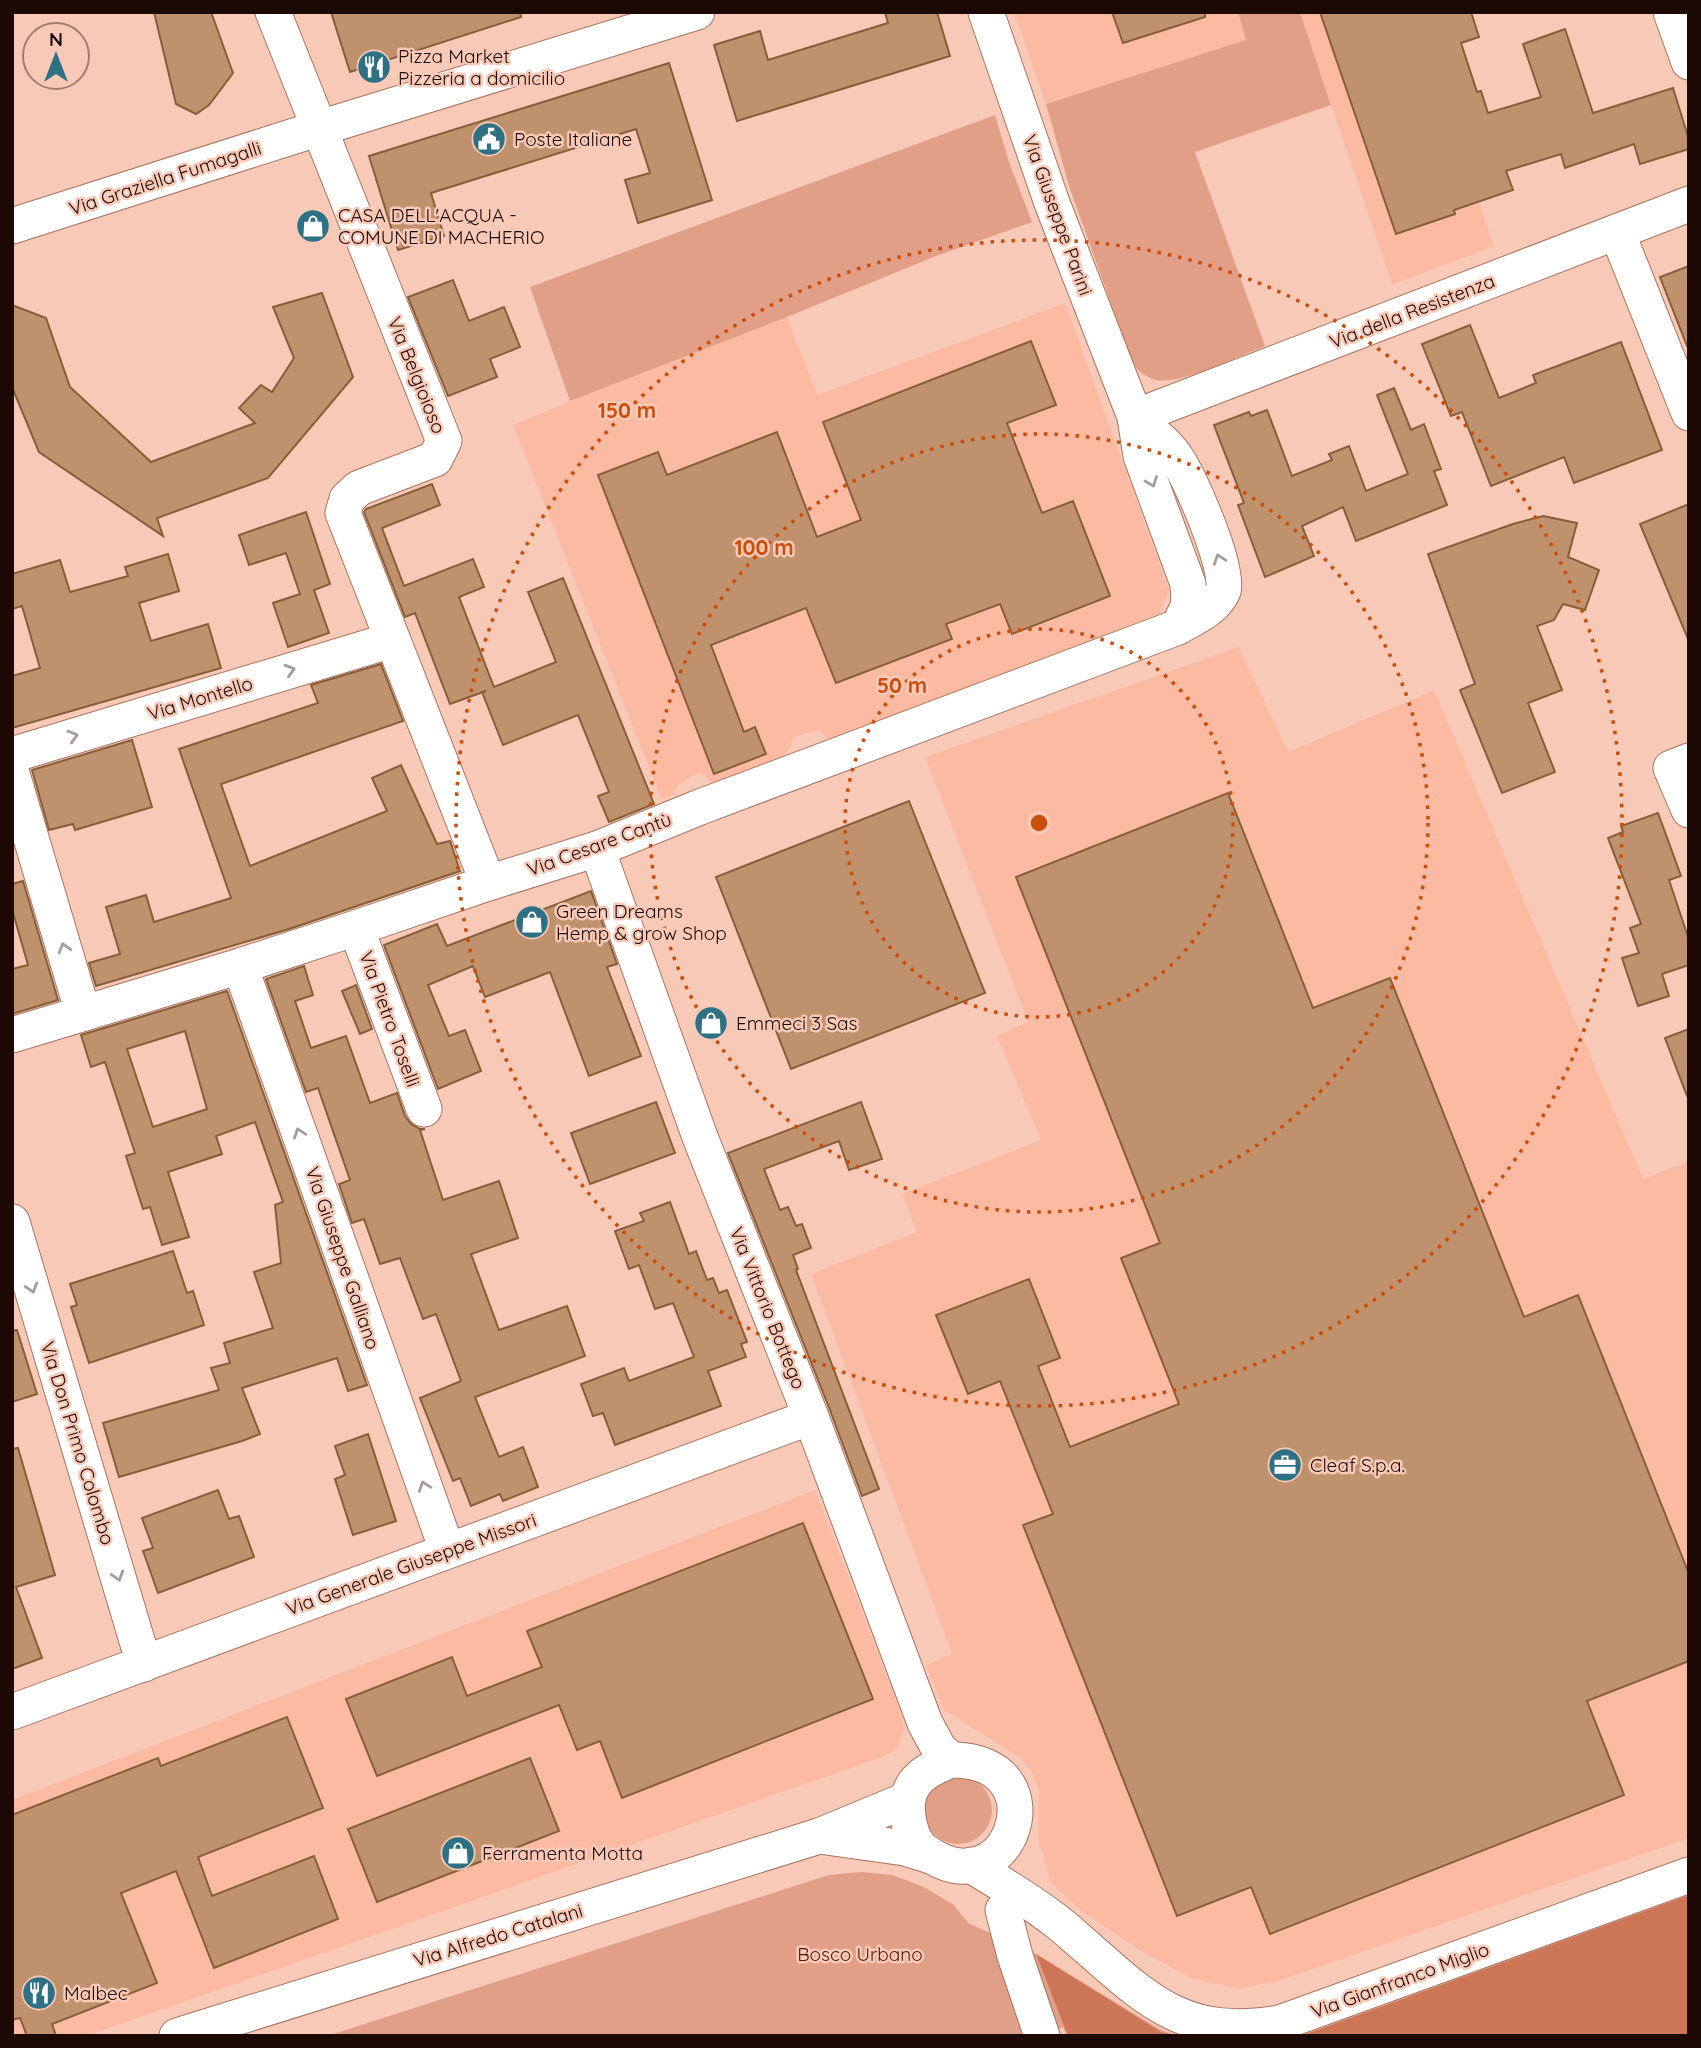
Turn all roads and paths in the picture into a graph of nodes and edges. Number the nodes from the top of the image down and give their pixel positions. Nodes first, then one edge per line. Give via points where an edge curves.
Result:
1 (273, 12) edge
2 (697, 12) edge
3 (986, 12) edge
4 (1671, 12) edge
5 (1689, 62) edge
6 (318, 129) junction
7 (1689, 204) edge
8 (12, 226) edge
9 (1617, 232) junction
10 (1689, 413) edge
11 (1135, 417) junction
12 (1178, 627) joint
13 (392, 639) junction
14 (12, 761) edge
15 (1680, 765) edge
16 (12, 774) edge
17 (1689, 810) edge
18 (597, 849) junction
19 (488, 883) junction
20 (356, 928) junction
21 (240, 965) junction
22 (83, 1013) junction
23 (12, 1035) edge
24 (424, 1109) dead end
25 (12, 1222) edge
26 (811, 1417) junction
27 (447, 1550) junction
28 (144, 1664) junction
29 (12, 1712) edge
30 (952, 1760) junction
31 (906, 1800) junction
32 (819, 1836) junction
33 (1009, 1840) junction
34 (931, 1856) junction
35 (971, 1865) junction
36 (1689, 1875) edge
37 (1003, 1910) dead end
38 (1052, 1918) junction
39 (177, 2036) edge
40 (1042, 2036) edge

1 - 6 street, Via Belgioioso
2 - 6 street, Via Graziella Fumagalli
3 - 11 street, Via Giuseppe Parini via 1052,203
4 - 5 street
6 - 8 street, Via Graziella Fumagalli
6 - 13 street, Via Belgioioso via 444,441 435,458 359,488 347,499 343,513
7 - 9 street, Via della Resistenza
9 - 10 street
9 - 11 street, Via della Resistenza
11 - 12 street, Via Giuseppe Parini via 1141,456 1188,584 1189,605
12 - 18 street, Via Cesare Cantù
14 -> 13 street, Via Montello via 15,754
13 - 19 street, Via Belgioioso
15 - 17 street
22 -> 16 street
18 - 19 street, Via Cesare Cantù
18 - 26 street, Via Vittorio Bottego via 701,1137
19 - 20 street, Via Cesare Cantù
20 - 21 street, Via Cesare Cantù
20 - 24 street, Via Pietro Toselli
21 - 22 street, Via Cesare Cantù
27 -> 21 street, Via Giuseppe Galliano
22 - 23 street, Via Cesare Cantù
25 -> 28 street, Via Don Primo Colombo
26 - 27 street, Via Generale Giuseppe Missori
26 - 30 street, Via Vittorio Bottego via 925,1723 939,1749
27 - 28 street, Via Generale Giuseppe Missori
28 - 29 street, Via Generale Giuseppe Missori
30 - 31 street via 922,1775
30 - 33 street via 977,1762 1004,1780 1016,1812
31 - 32 street, Via Alfredo Catalani
31 - 34 street via 912,1833 918,1846
32 - 34 street, Via Alfredo Catalani
32 - 39 street, Via Alfredo Catalani
33 - 35 street via 990,1858
33 - 38 street, Via Gianfranco Miglio via 1018,1872
34 - 35 street via 941,1862
35 - 38 street, Via Gianfranco Miglio
36 - 38 street, Via Gianfranco Miglio via 1280,2023 1257,2026 1216,2026 1175,2014 1128,1984
37 - 40 street

